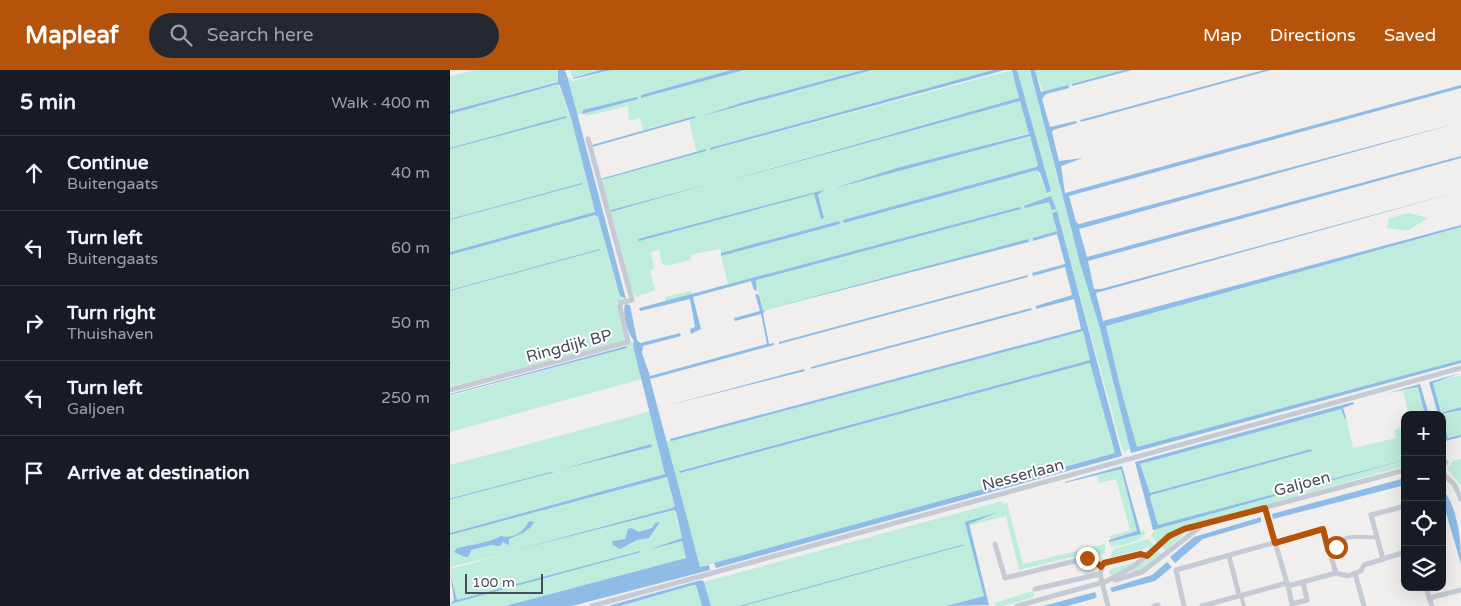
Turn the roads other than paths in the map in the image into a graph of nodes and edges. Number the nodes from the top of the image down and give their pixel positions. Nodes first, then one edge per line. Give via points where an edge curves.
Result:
1 (588, 139) dead end
2 (1461, 368) edge
3 (450, 390) edge
4 (1401, 471) edge
5 (1446, 477) edge
6 (1461, 499) edge
7 (1401, 507) edge
8 (1265, 508) junction
9 (1207, 524) junction
10 (1377, 537) junction
11 (1275, 543) junction
12 (995, 544) dead end
13 (1328, 549) junction
14 (1401, 553) edge
15 (1147, 556) junction
16 (1229, 556) junction
17 (1383, 559) junction
18 (1101, 567) junction
19 (1336, 573) junction
20 (1355, 573) junction
21 (1100, 574) junction
22 (1303, 582) junction
23 (1103, 583) junction
24 (1288, 585) junction
25 (1035, 589) dead end
26 (1461, 590) edge
27 (1427, 591) edge
28 (1240, 595) junction
29 (1429, 598) junction
30 (1292, 605) edge
31 (592, 606) edge
32 (1017, 606) edge
33 (1108, 606) edge
34 (1184, 606) edge
35 (1202, 606) edge
36 (1244, 606) edge
37 (1364, 606) edge
38 (1432, 606) edge

1 - 3 street, Ringdijk BP via 632,300 620,303 628,342
2 - 31 street, Nesserlaan
4 - 8 street, Galjoen
5 - 6 street via 1454,484
7 - 10 street via 1371,515
8 - 9 street, Galjoen
8 - 11 street
9 - 15 street, Galjoen via 1169,536
9 - 23 street, Galjoen via 1191,532 1142,572
10 - 13 street via 1353,536
10 - 17 street
11 - 13 street via 1323,529
11 - 16 street
11 - 24 street
12 - 18 street via 1005,578 1087,558
13 - 19 street
14 - 17 street
15 - 18 street via 1141,554 1104,563
15 - 23 street, Galjoen via 1121,575
16 - 28 street
16 - 34 street via 1176,570
17 - 20 street via 1364,565
18 - 21 street
19 - 20 street via 1348,576
19 - 22 street
20 - 37 street
21 - 23 street
21 - 25 street
22 - 24 street
22 - 30 street via 1307,600
23 - 32 street, Galjoen
23 - 33 street
24 - 28 street
24 - 30 street
26 - 29 street
27 - 29 street
28 - 35 street
28 - 36 street
29 - 38 street

